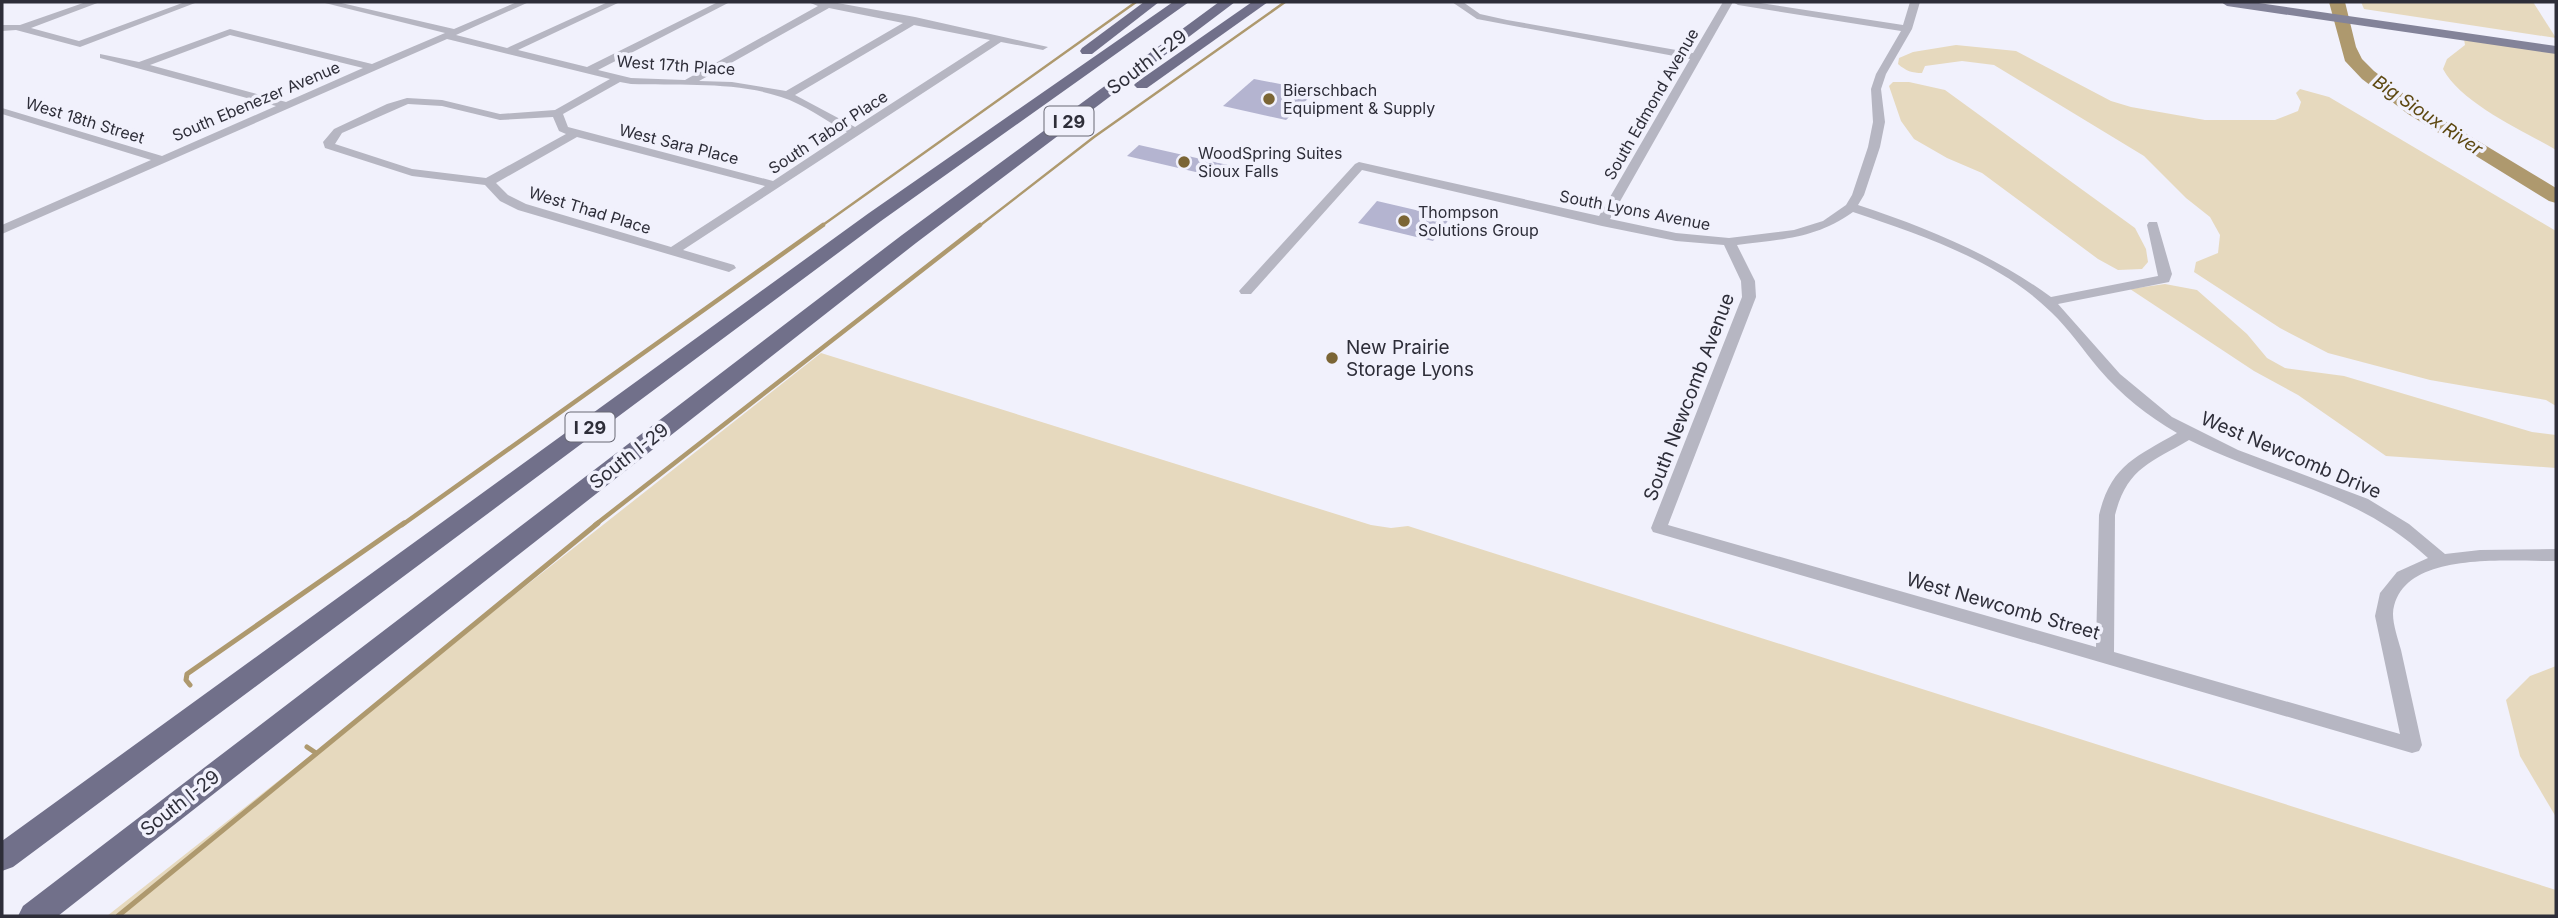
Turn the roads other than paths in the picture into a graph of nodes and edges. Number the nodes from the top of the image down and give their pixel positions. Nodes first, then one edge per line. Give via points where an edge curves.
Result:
1 (96, 2) edge
2 (326, 2) edge
3 (524, 2) edge
4 (615, 2) edge
5 (725, 2) edge
6 (813, 2) edge
7 (1152, 2) edge
8 (1182, 2) edge
9 (1228, 2) edge
10 (1261, 2) edge
11 (1457, 2) edge
12 (1728, 2) edge
13 (1738, 2) edge
14 (1915, 2) edge
15 (2227, 2) edge
16 (190, 3) edge
17 (829, 4) junction
18 (2276, 5) edge
19 (915, 20) junction
20 (2422, 26) junction
21 (2, 28) edge
22 (20, 28) junction
23 (1907, 29) junction
24 (451, 34) junction
25 (1000, 38) junction
26 (2556, 41) edge
27 (1043, 47) dead end
28 (510, 50) junction
29 (2556, 50) edge
30 (104, 56) dead end
31 (1696, 57) junction
32 (141, 65) junction
33 (374, 68) junction
34 (589, 70) junction
35 (619, 78) junction
36 (687, 83) junction
37 (788, 95) junction
38 (288, 106) junction
39 (2, 111) edge
40 (557, 113) junction
41 (855, 132) junction
42 (576, 133) junction
43 (159, 159) junction
44 (488, 182) junction
45 (775, 185) junction
46 (1851, 207) junction
47 (875, 217) junction
48 (1602, 222) junction
49 (2153, 225) dead end
50 (2, 230) edge
51 (909, 239) junction
52 (1729, 242) junction
53 (673, 251) junction
54 (729, 268) dead end
55 (1246, 291) dead end
56 (2048, 302) junction
57 (2189, 433) junction
58 (1659, 528) joint
59 (2556, 555) edge
60 (2439, 559) junction
61 (2105, 657) junction
62 (2, 858) edge
63 (34, 916) edge

1 - 22 street
2 - 24 street, West 17th Place
3 - 24 street, South Ebenezer Avenue
4 - 28 street
5 - 34 street
6 - 17 street
7 - 47 highway
8 - 47 highway, South I-29 / I 29
9 - 51 highway, South I-29 / I 29
10 - 51 highway
11 - 31 street via 1477,16 1507,23
12 - 31 street, South Edmond Avenue
13 - 23 street
14 - 23 street
15 - 18 main road
16 - 22 street via 80,44
17 - 19 street
17 - 36 street
18 - 20 main road
19 - 25 street
19 - 37 street
20 - 26 main road
20 - 29 main road
21 - 22 street
23 - 46 street via 1876,89 1879,122
24 - 28 street, West 17th Place
24 - 33 street, South Ebenezer Avenue
25 - 27 street
25 - 41 street, South Tabor Place
28 - 34 street, West 17th Place
30 - 32 street
31 - 48 street, South Edmond Avenue
32 - 33 street via 230,32
32 - 38 street
33 - 38 street, South Ebenezer Avenue
34 - 35 street, West 17th Place
35 - 36 street, West 17th Place
35 - 40 street
36 - 37 street, West 17th Place via 754,87
37 - 41 street, West 17th Place
38 - 43 street, South Ebenezer Avenue
39 - 43 street, West 18th Street
40 - 42 street via 563,129
40 - 44 street via 499,117 442,103 407,102 346,126 328,142 357,157 418,174
41 - 45 street, South Tabor Place
42 - 44 street
42 - 45 street, West Sara Place
43 - 50 street, South Ebenezer Avenue
44 - 53 street, West Thad Place via 522,207
45 - 53 street, South Tabor Place
46 - 52 street, South Lyons Avenue via 1814,229
46 - 56 street, West Newcomb Drive via 1959,247
47 - 62 highway, South I-29 / I 29
48 - 52 street, South Lyons Avenue
48 - 55 street, South Lyons Avenue via 1360,166
49 - 56 street via 2164,279
51 - 63 highway, South I-29 / I 29
52 - 58 street, South Newcomb Avenue via 1748,281 1749,297
53 - 54 street, West Thad Place
56 - 57 street, West Newcomb Drive via 2119,381
57 - 60 street, West Newcomb Drive via 2240,458 2363,504 2405,530
57 - 61 street via 2136,466 2112,494
58 - 61 street, West Newcomb Street
59 - 60 street
60 - 61 street, West Newcomb Street via 2409,570 2384,603 2412,745

